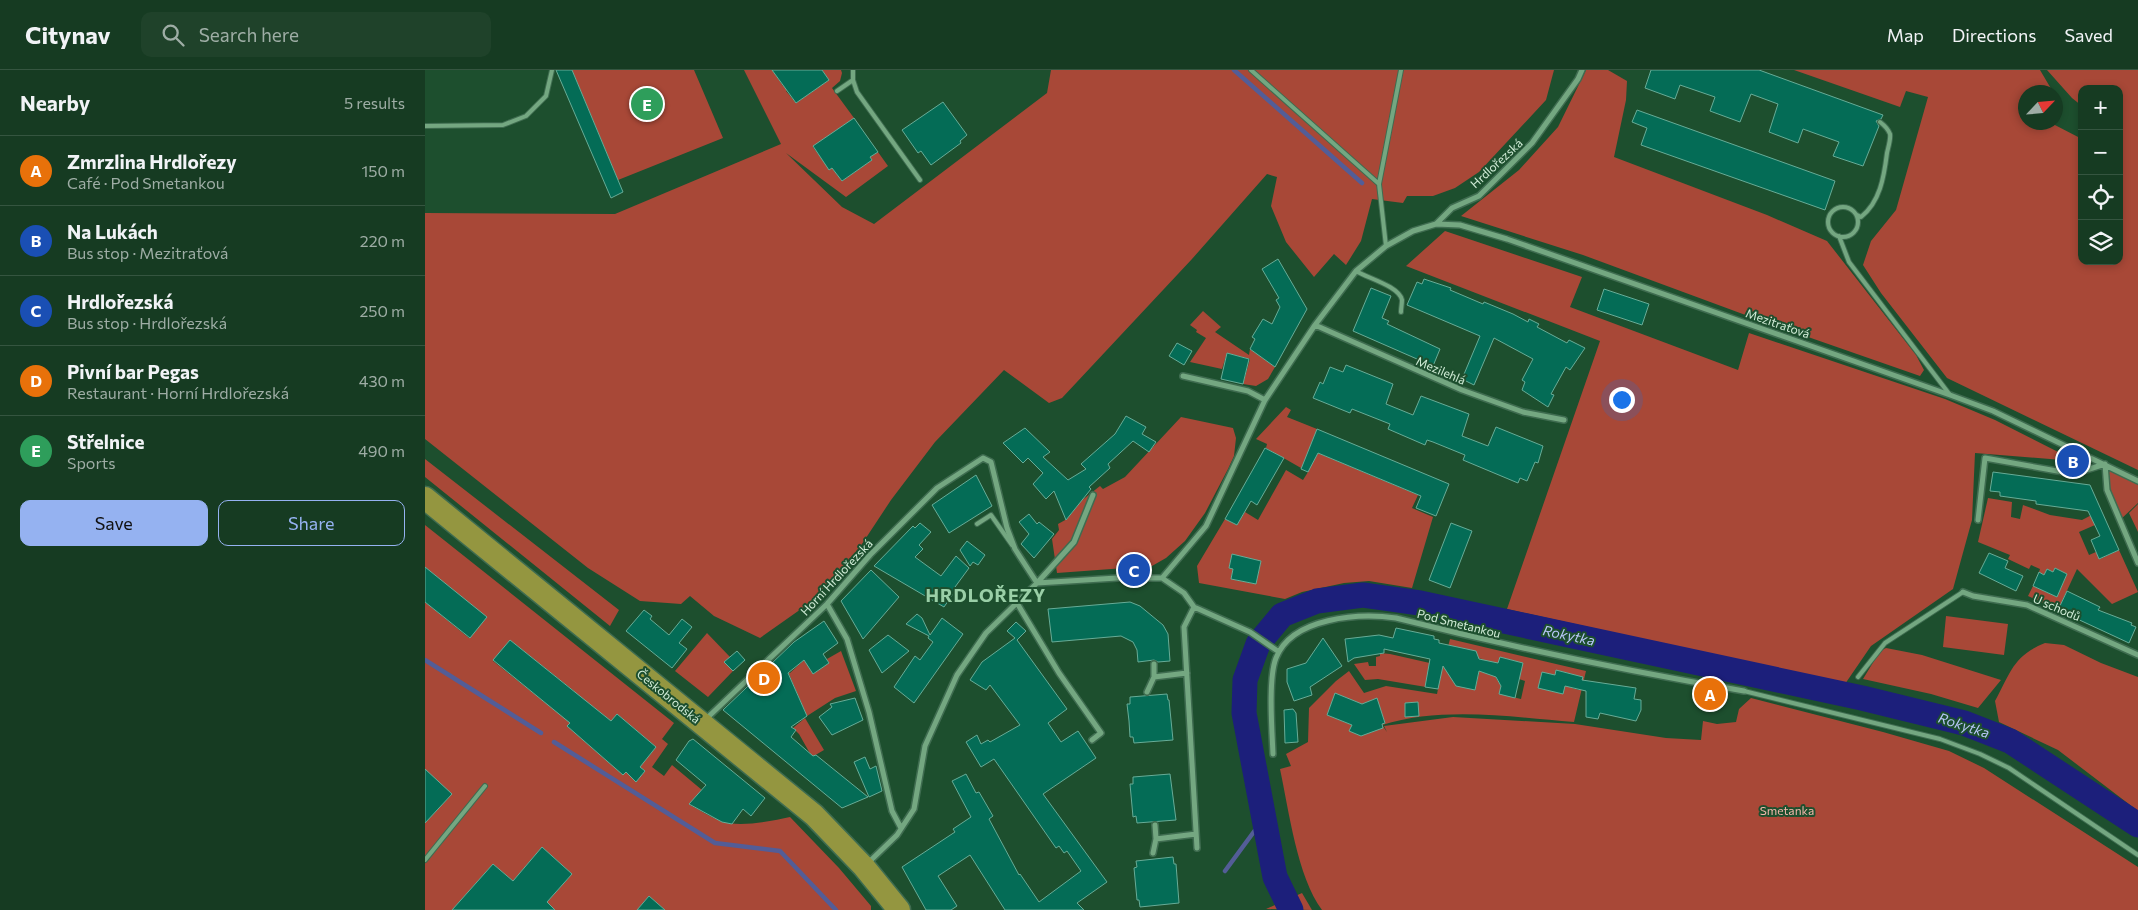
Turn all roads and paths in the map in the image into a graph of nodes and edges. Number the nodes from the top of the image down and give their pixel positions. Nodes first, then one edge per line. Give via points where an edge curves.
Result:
1 (552, 70) edge
2 (853, 70) edge
3 (1251, 70) edge
4 (1401, 70) edge
5 (1581, 70) edge
6 (853, 80) junction
7 (837, 91) dead end
8 (1881, 122) dead end
9 (425, 126) edge
10 (920, 180) dead end
11 (1379, 184) junction
12 (1857, 215) junction
13 (1436, 224) junction
14 (1839, 236) junction
15 (1386, 246) junction
16 (1356, 271) junction
17 (1401, 312) dead end
18 (1315, 325) junction
19 (1183, 376) dead end
20 (1950, 395) junction
21 (1265, 400) junction
22 (1564, 420) dead end
23 (2105, 464) junction
24 (2138, 481) edge
25 (1093, 495) dead end
26 (425, 498) edge
27 (1977, 520) dead end
28 (977, 524) dead end
29 (1015, 549) junction
30 (2138, 563) edge
31 (1162, 578) junction
32 (1037, 583) junction
33 (1963, 592) joint
34 (1017, 603) junction
35 (827, 604) junction
36 (1194, 607) junction
37 (1279, 652) junction
38 (2138, 655) edge
39 (1154, 664) dead end
40 (1187, 673) junction
41 (1154, 677) junction
42 (1858, 677) dead end
43 (1147, 692) dead end
44 (1744, 692) joint
45 (702, 722) junction
46 (1092, 740) dead end
47 (1273, 754) dead end
48 (485, 786) dead end
49 (1155, 825) dead end
50 (901, 828) junction
51 (1196, 834) junction
52 (1156, 839) junction
53 (1197, 848) dead end
54 (1153, 853) dead end
55 (2138, 856) edge
56 (425, 860) edge
57 (863, 867) junction
58 (899, 910) edge

1 - 9 lane via 546,96 526,116 503,125
2 - 6 lane
3 - 11 lane
4 - 11 lane
5 - 13 street, Hrdlořezská via 1532,143 1479,196 1452,208
6 - 7 lane
6 - 10 lane via 857,92
8 - 12 lane via 1890,135 1884,178 1869,211 1861,217
11 - 15 lane
12 - 14 lane via 1857,229 1849,236
12 - 14 lane via 1845,206 1832,212 1829,226
13 - 15 street, Hrdlořezská via 1413,231
13 - 20 street, Mezitraťová via 1460,225 1507,239
14 - 20 lane via 1849,262
15 - 16 street, Hrdlořezská
16 - 17 lane via 1399,294
16 - 18 street, Hrdlořezská
18 - 21 street, Hrdlořezská
18 - 22 street, Mezilehlá via 1462,390 1523,412
19 - 21 street via 1248,391
20 - 23 street, Mezitraťová via 1993,411
21 - 31 street, Hrdlořezská via 1206,526
23 - 24 street, Mezitraťová
23 - 27 street via 2074,474 1985,458
23 - 30 street via 2107,490
25 - 32 street via 1074,542
26 - 45 main road, Českobrodská
28 - 29 lane via 991,515
29 - 32 street
29 - 35 street, Horní Hrdlořezská via 991,462 983,458 937,488
31 - 32 street
31 - 36 street via 1184,593
32 - 34 street
33 - 38 street, U schodů via 2027,605
33 - 42 lane via 1885,643
34 - 46 street via 1059,673 1101,733
34 - 50 street via 986,633 957,675 925,746 914,809
35 - 45 street, Horní Hrdlořezská
35 - 50 street via 847,639 869,712 892,811
36 - 37 street via 1250,632
36 - 40 street via 1184,627
37 - 44 street, Pod Smetankou via 1296,635 1324,622 1381,616 1511,647
37 - 47 street via 1275,659 1271,707
39 - 41 street
40 - 41 street
40 - 51 street
41 - 43 street
44 - 55 lane via 1940,739 1979,754 2009,768
45 - 57 main road, Českobrodská via 814,815
48 - 56 lane
49 - 52 street
50 - 57 street
51 - 52 street
51 - 53 street
52 - 54 street
57 - 58 main road, Českobrodská

